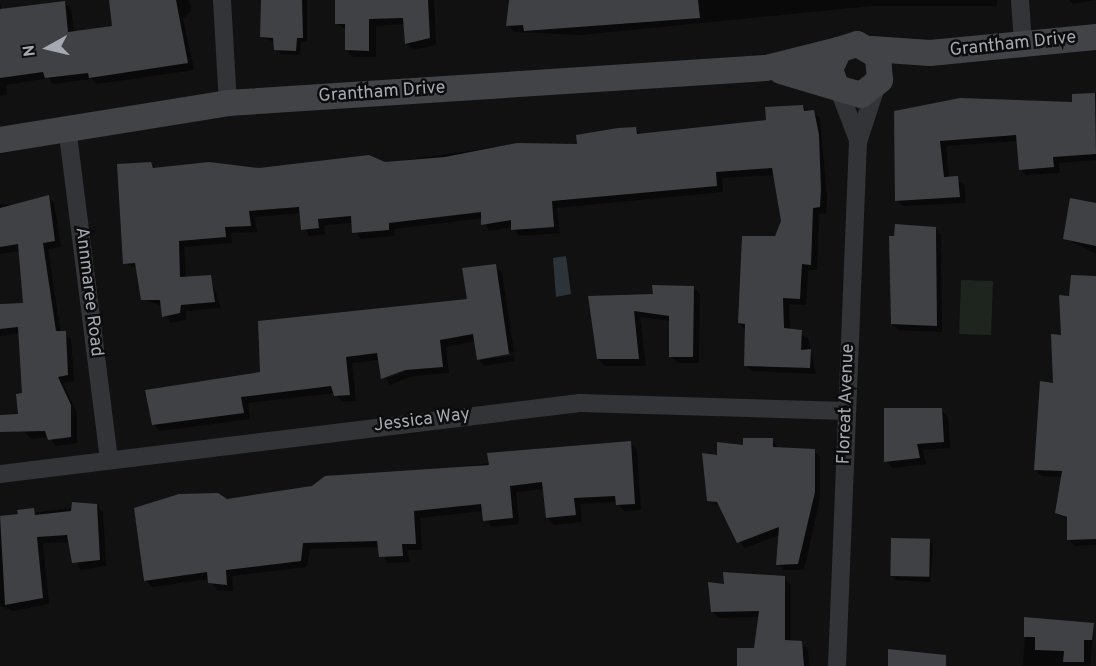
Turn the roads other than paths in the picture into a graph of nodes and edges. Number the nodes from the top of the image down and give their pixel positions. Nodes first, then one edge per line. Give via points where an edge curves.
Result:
1 (222, 0) edge
2 (1020, 0) edge
3 (1096, 37) edge
4 (1023, 43) junction
5 (872, 49) junction
6 (839, 50) junction
7 (930, 53) junction
8 (766, 68) junction
9 (878, 83) junction
10 (837, 88) junction
11 (228, 104) junction
12 (67, 127) junction
13 (0, 140) edge
14 (858, 142) junction
15 (846, 411) junction
16 (109, 458) junction
17 (0, 474) edge
18 (837, 666) edge

1 - 11 street
2 - 4 street
3 - 4 street, Grantham Drive
4 - 7 street, Grantham Drive
5 - 6 street, Grantham Drive via 856,44
5 - 7 street, Grantham Drive
5 - 9 street via 881,64
6 - 8 street, Grantham Drive
6 - 10 street via 830,69
7 - 9 street, Grantham Drive
8 - 10 street, Grantham Drive
8 - 11 street, Grantham Drive
9 - 10 street, Grantham Drive via 861,95
9 - 14 street, Floreat Avenue
10 - 14 street, Floreat Avenue
11 - 12 street, Grantham Drive
12 - 13 street, Grantham Drive
12 - 16 street, Annmaree Road
14 - 15 street, Floreat Avenue
15 - 16 street, Jessica Way via 580,403
15 - 18 street, Floreat Avenue
16 - 17 street, Jessica Way

